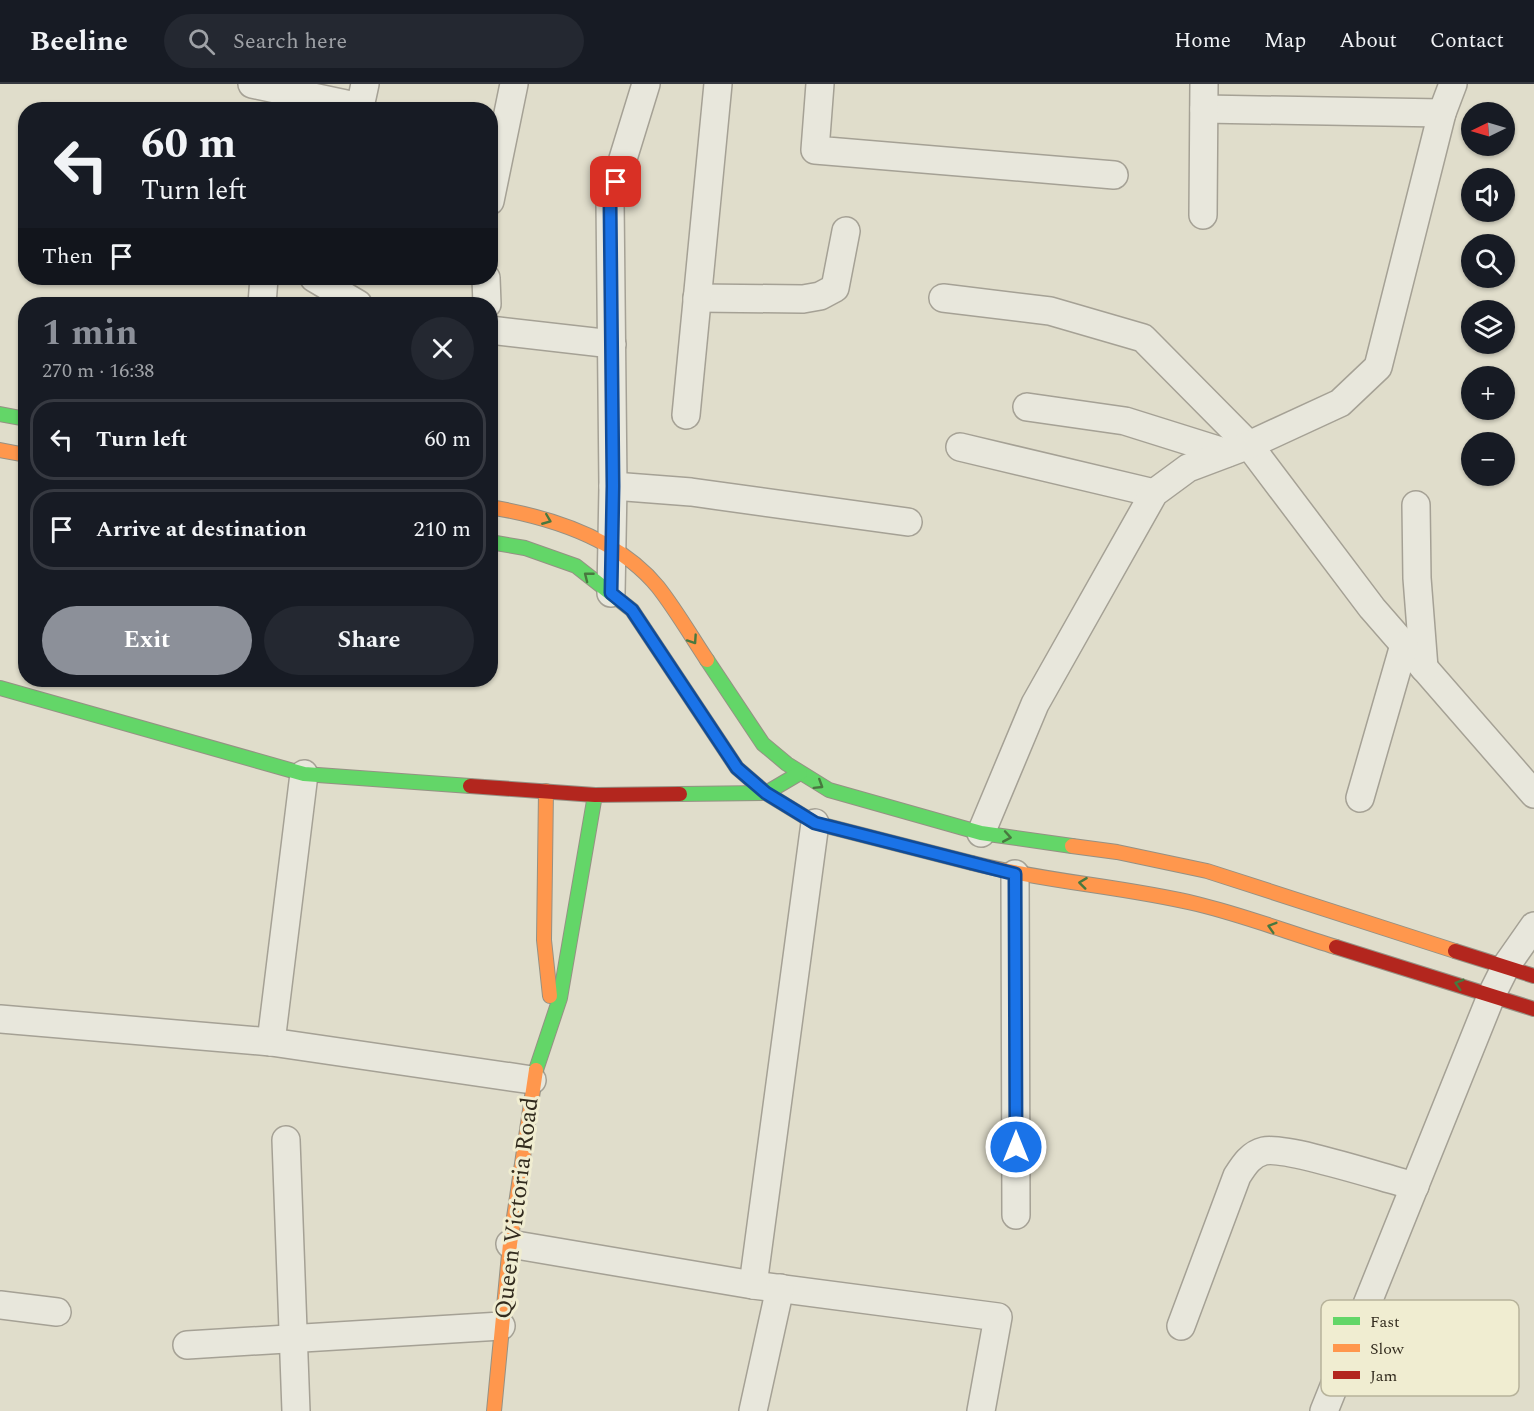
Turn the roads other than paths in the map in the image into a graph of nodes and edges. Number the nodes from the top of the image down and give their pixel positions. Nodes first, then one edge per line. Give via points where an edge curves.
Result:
1 (365, 84) edge
2 (514, 84) edge
3 (646, 84) edge
4 (718, 84) edge
5 (820, 84) edge
6 (1453, 84) edge
7 (269, 94) edge
8 (1204, 96) edge
9 (325, 102) edge
10 (361, 102) edge
11 (1443, 113) junction
12 (498, 162) edge
13 (1114, 175) dead end
14 (1203, 215) dead end
15 (846, 231) dead end
16 (326, 285) edge
17 (346, 297) edge
18 (697, 298) junction
19 (943, 298) dead end
20 (498, 331) edge
21 (612, 344) junction
22 (1027, 407) dead end
23 (0, 414) edge
24 (686, 415) dead end
25 (18, 417) edge
26 (960, 447) dead end
27 (1238, 449) junction
28 (0, 450) edge
29 (18, 453) edge
30 (613, 486) junction
31 (1154, 493) junction
32 (1416, 505) dead end
33 (498, 508) edge
34 (908, 522) dead end
35 (498, 543) edge
36 (613, 547) junction
37 (611, 593) junction
38 (1404, 645) junction
39 (1424, 668) junction
40 (0, 688) edge
41 (800, 773) junction
42 (304, 774) junction
43 (546, 792) junction
44 (766, 793) junction
45 (1534, 794) edge
46 (595, 795) junction
47 (1360, 798) dead end
48 (815, 823) junction
49 (981, 832) junction
50 (1015, 874) junction
51 (1534, 926) edge
52 (1506, 966) junction
53 (1534, 976) edge
54 (1492, 994) junction
55 (557, 1008) junction
56 (1534, 1009) edge
57 (0, 1019) edge
58 (271, 1042) junction
59 (531, 1080) junction
60 (286, 1140) dead end
61 (1414, 1186) junction
62 (1016, 1215) dead end
63 (510, 1244) junction
64 (753, 1285) junction
65 (780, 1288) junction
66 (1369, 1300) edge
67 (0, 1305) edge
68 (57, 1312) dead end
69 (501, 1326) junction
70 (1181, 1326) dead end
71 (292, 1338) junction
72 (187, 1345) dead end
73 (1331, 1396) edge
74 (296, 1411) edge
75 (494, 1411) edge
76 (753, 1411) edge
77 (981, 1411) edge
78 (1325, 1411) edge

1 - 10 street
2 - 12 street
3 - 21 street via 610,201
4 - 18 street
5 - 13 street via 815,150
6 - 11 street
7 - 9 street
8 - 11 street
8 - 14 street
11 - 27 street via 1378,367 1340,403
15 - 18 street via 834,288 820,296
16 - 17 street
18 - 24 street
19 - 27 street via 1050,311 1143,338
20 - 21 street
21 - 30 street
22 - 27 street via 1125,421
23 - 25 main road
26 - 31 street
27 - 31 street via 1188,468
27 - 38 street
28 - 29 main road
30 - 34 street via 691,492
30 - 36 street
31 - 49 street via 1035,704
32 - 39 street
33 -> 36 main road via 533,514
37 -> 35 main road via 576,566 525,548
36 - 37 street
36 -> 41 main road via 657,586 763,744
37 - 44 main road via 632,610 737,768
38 - 39 street
38 - 47 street
39 - 45 street
40 - 42 main road
41 - 44 main road
41 -> 49 main road via 829,790
42 - 43 main road
42 - 58 street
43 - 46 main road
43 - 55 main road via 544,940 549,992
44 - 46 main road
44 - 48 main road
46 - 55 main road, Queen Victoria Road
48 - 50 main road
48 - 64 street
49 -> 52 main road via 1117,852 1207,871
54 -> 50 main road via 1198,904
50 - 62 street
51 - 52 street
52 - 53 main road
52 - 54 street
54 - 56 main road
54 - 61 street
55 - 59 main road, Queen Victoria Road
57 - 58 street
58 - 59 street
59 - 63 main road, Queen Victoria Road
60 - 71 street
61 - 66 street
61 - 70 street via 1293,1153 1264,1151 1247,1160 1237,1176
63 - 64 street
63 - 69 main road, Queen Victoria Road
64 - 65 street
65 - 76 street
65 - 77 street via 998,1317
67 - 68 street
69 - 71 street
69 - 75 main road, Queen Victoria Road
71 - 72 street
71 - 74 street
73 - 78 street

